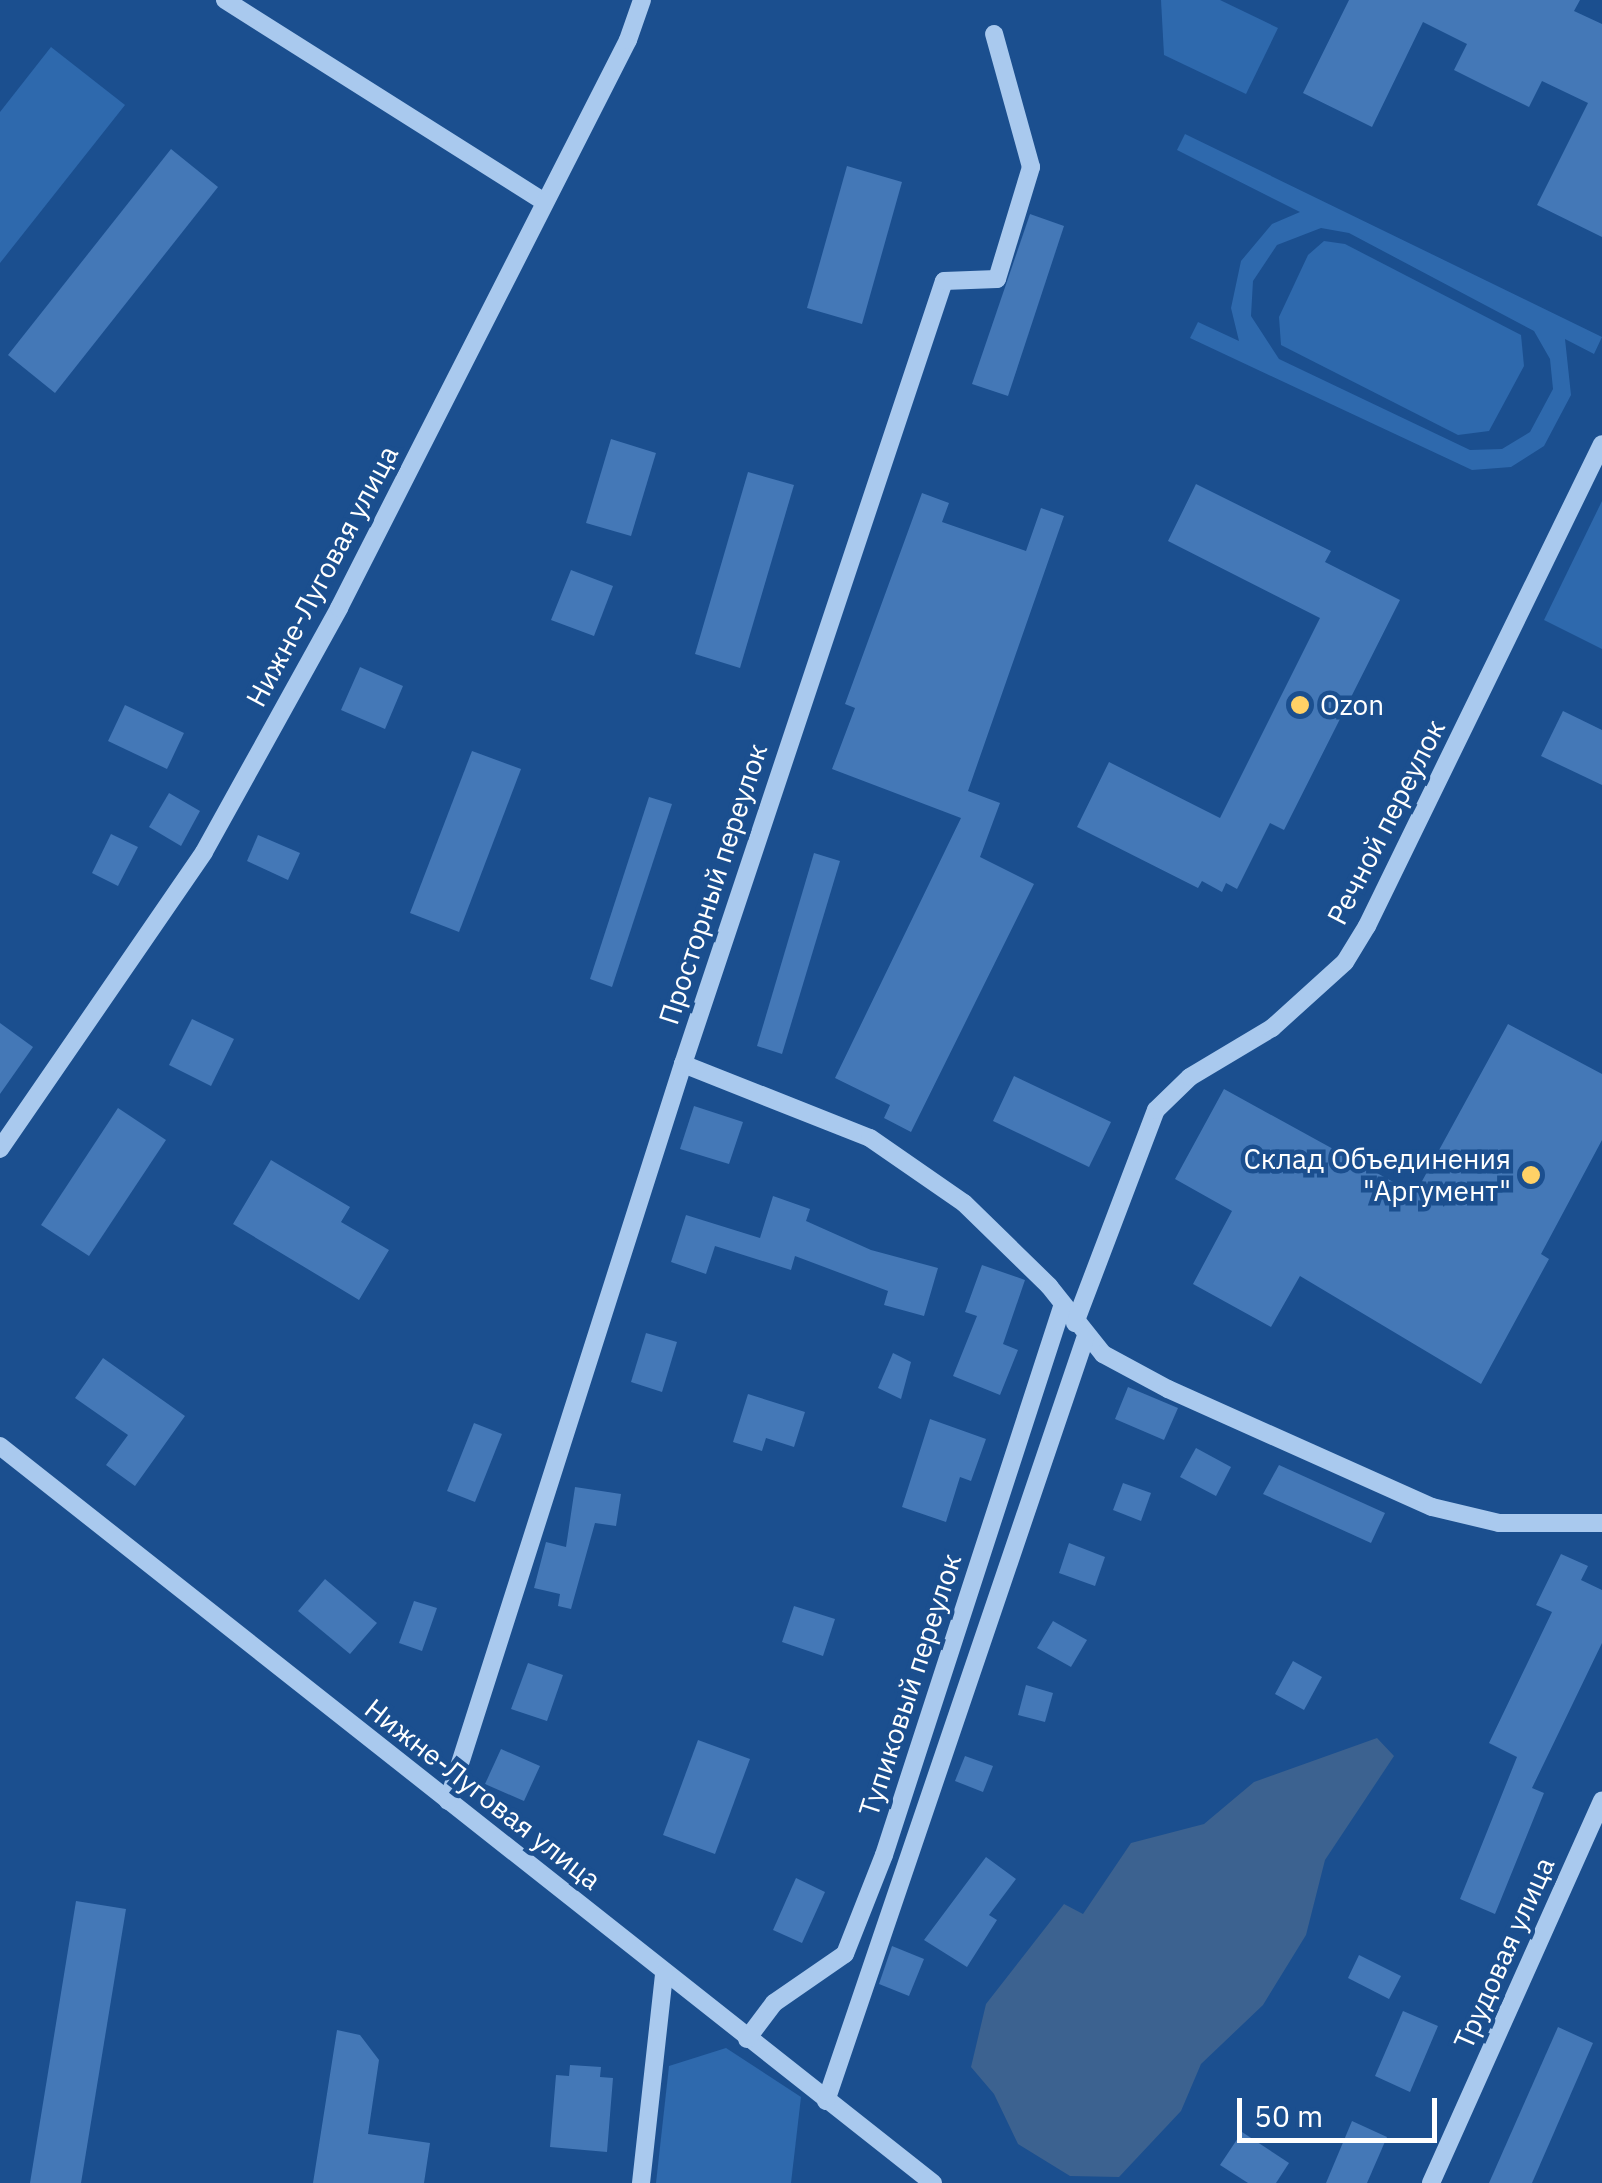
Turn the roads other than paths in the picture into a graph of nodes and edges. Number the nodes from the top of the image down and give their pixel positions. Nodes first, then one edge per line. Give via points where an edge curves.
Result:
1 (225, 0) edge
2 (642, 0) edge
3 (994, 34) dead end
4 (544, 202) junction
5 (1602, 444) edge
6 (682, 1064) junction
7 (0, 1149) edge
8 (1062, 1307) junction
9 (1080, 1330) junction
10 (0, 1446) edge
11 (1602, 1523) edge
12 (1602, 1800) edge
13 (448, 1802) junction
14 (664, 1973) junction
15 (747, 2039) junction
16 (826, 2101) junction
17 (641, 2183) edge
18 (933, 2183) edge
19 (1431, 2183) edge

1 - 4 street
2 - 4 street, Нижне-Луговая улица
3 - 6 street, Просторный переулок via 1031,167 1028,180 997,280 944,281
4 - 7 street, Нижне-Луговая улица via 339,608 204,852
5 - 9 street, Речной переулок via 1345,962 1272,1028 1190,1076 1156,1110
6 - 8 street via 870,1138 964,1203
6 - 13 street, Просторный переулок
8 - 9 street
8 - 15 street, Тупиковый переулок via 884,1856 845,1954 774,2002
9 - 11 street via 1103,1354 1168,1389 1432,1507 1499,1523
9 - 16 street, Тупиковый переулок
10 - 13 street, Нижне-Луговая улица
12 - 19 street, Трудовая улица
13 - 14 street, Нижне-Луговая улица
14 - 15 street, Нижне-Луговая улица
14 - 17 street
15 - 16 street, Нижне-Луговая улица
16 - 18 street, Нижне-Луговая улица

